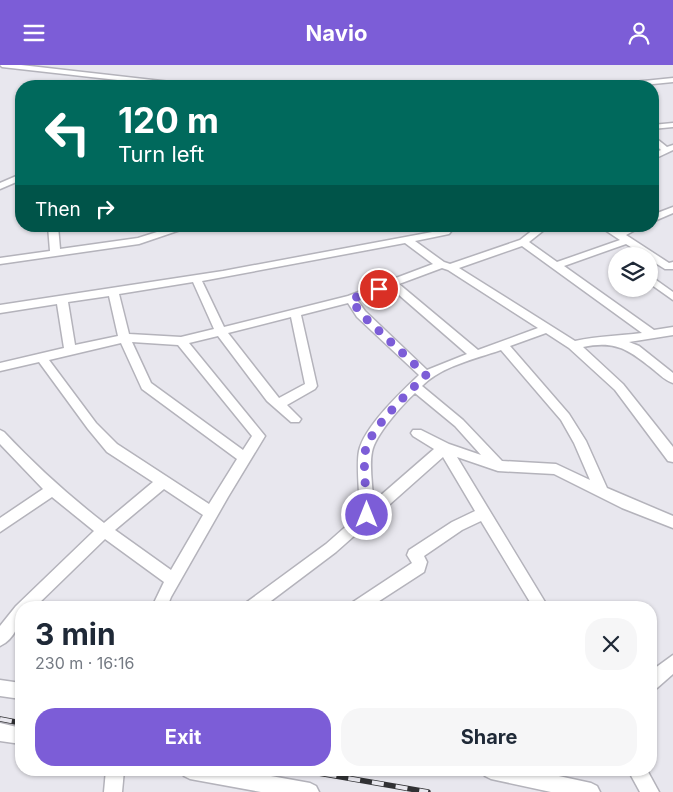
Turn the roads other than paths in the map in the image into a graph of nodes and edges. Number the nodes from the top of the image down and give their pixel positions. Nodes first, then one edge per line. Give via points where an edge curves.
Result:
1 (2, 65) edge
2 (77, 65) edge
3 (74, 73) junction
4 (112, 80) edge
5 (673, 80) edge
6 (659, 81) edge
7 (673, 125) edge
8 (659, 126) edge
9 (15, 180) edge
10 (0, 186) edge
11 (673, 209) edge
12 (659, 216) edge
13 (54, 232) edge
14 (168, 232) edge
15 (446, 232) edge
16 (536, 232) edge
17 (614, 232) edge
18 (630, 232) edge
19 (623, 238) junction
20 (407, 240) junction
21 (523, 242) junction
22 (56, 254) junction
23 (0, 261) edge
24 (558, 265) junction
25 (446, 266) junction
26 (672, 267) edge
27 (196, 278) junction
28 (393, 285) junction
29 (658, 285) edge
30 (113, 292) junction
31 (673, 297) edge
32 (351, 299) junction
33 (62, 300) junction
34 (0, 309) edge
35 (295, 312) junction
36 (546, 329) junction
37 (221, 331) junction
38 (673, 331) edge
39 (653, 335) junction
40 (124, 338) junction
41 (614, 340) junction
42 (181, 341) junction
43 (502, 344) junction
44 (573, 345) junction
45 (70, 350) junction
46 (475, 354) junction
47 (41, 357) junction
48 (0, 367) edge
49 (426, 375) junction
50 (673, 379) edge
51 (415, 386) junction
52 (277, 403) junction
53 (295, 419) dead end
54 (417, 433) dead end
55 (0, 435) edge
56 (444, 447) junction
57 (673, 457) edge
58 (245, 459) junction
59 (498, 466) junction
60 (163, 482) junction
61 (53, 489) junction
62 (602, 491) junction
63 (212, 513) junction
64 (483, 513) junction
65 (367, 515) junction
66 (673, 522) edge
67 (0, 526) edge
68 (104, 531) junction
69 (173, 580) junction
70 (31, 601) edge
71 (163, 601) edge
72 (260, 601) edge
73 (367, 601) edge
74 (536, 601) edge
75 (15, 619) edge
76 (0, 638) edge
77 (673, 663) edge
78 (657, 677) edge
79 (0, 688) edge
80 (15, 690) edge
81 (0, 732) edge
82 (15, 735) edge
83 (114, 776) edge
84 (223, 776) edge
85 (518, 776) edge
86 (641, 776) edge
87 (113, 792) edge
88 (310, 792) edge
89 (591, 792) edge
90 (650, 792) edge

1 - 3 street
2 - 3 street
3 - 4 street via 86,78
5 - 6 street
7 - 8 street
9 - 10 street
11 - 12 street
13 - 22 street
14 - 22 street via 139,241
15 - 20 street
16 - 21 street
17 - 19 street
18 - 19 street
19 - 24 street
19 - 26 street
20 - 25 street
20 - 27 street
21 - 24 street
21 - 25 street
22 - 23 street
24 - 39 street
25 - 28 street
25 - 36 street
27 - 30 street
27 - 37 street
28 - 32 street
28 - 46 street
29 - 31 street
30 - 33 street
30 - 40 street
32 - 35 street
32 - 49 street via 361,314
33 - 34 street
33 - 45 street
35 - 37 street
35 - 52 street via 311,386
36 - 43 street
36 - 44 street
37 - 42 street
37 - 52 street
38 - 39 street
39 - 41 street
40 - 42 street
40 - 45 street
40 - 58 street via 146,386
41 - 44 street
41 - 50 street via 635,349
42 - 58 street via 259,436
43 - 46 street
43 - 62 street via 565,417 580,441
44 - 57 street via 619,387
45 - 47 street
46 - 49 street
47 - 48 street
47 - 60 street via 102,439
49 - 51 street
51 - 59 street via 459,423
51 - 65 street via 401,399 367,446
52 - 53 street
54 - 56 street
55 - 61 street via 20,459
56 - 59 street
56 - 64 street
56 - 65 street
58 - 63 street
59 - 62 street via 556,469
60 - 63 street
60 - 68 street
61 - 67 street
61 - 68 street
62 - 66 street
63 - 69 street
64 - 73 street via 414,555 420,562 419,567
64 - 74 street
65 - 72 street via 331,549
68 - 69 street
68 - 70 street
69 - 71 street
75 - 76 street
77 - 78 street
79 - 80 street
81 - 82 street
83 - 87 street
84 - 88 street
85 - 89 street
86 - 90 street

